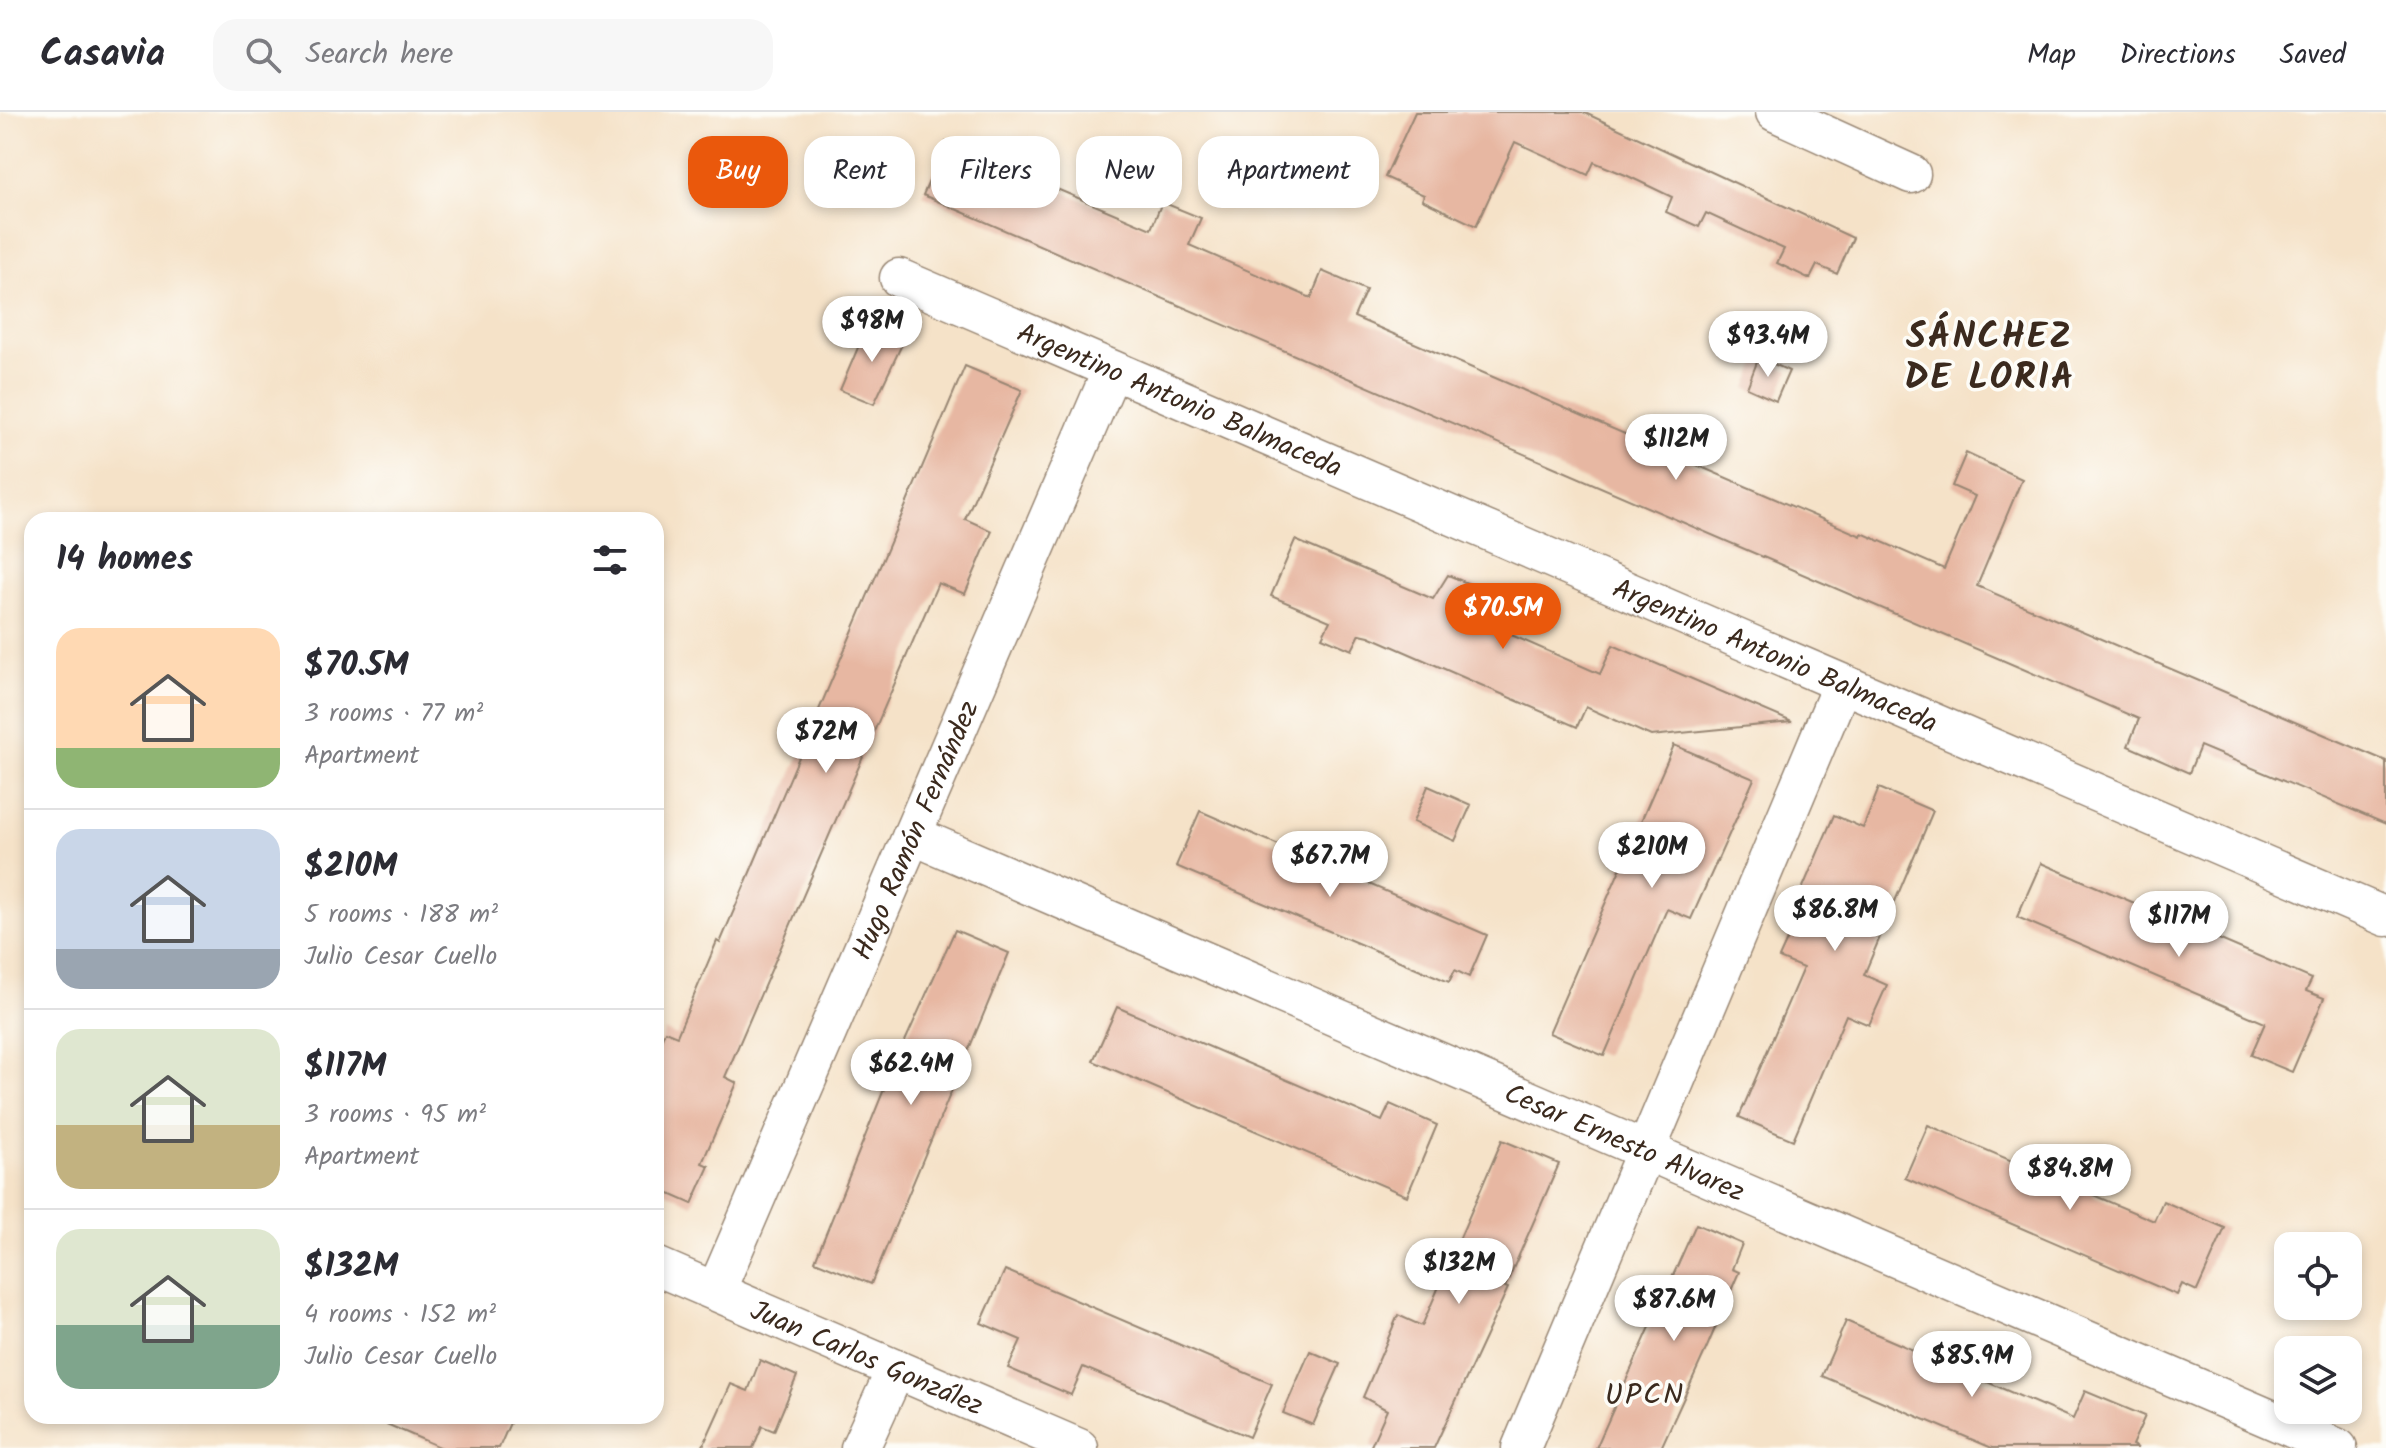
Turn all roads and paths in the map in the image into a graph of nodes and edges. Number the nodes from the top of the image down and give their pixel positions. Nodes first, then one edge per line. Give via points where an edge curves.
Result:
1 (1775, 112) edge
2 (1911, 174) dead end
3 (899, 278) dead end
4 (1112, 370) junction
5 (1842, 684) junction
6 (912, 835) junction
7 (2386, 917) edge
8 (1646, 1151) junction
9 (664, 1269) edge
10 (716, 1291) junction
11 (896, 1369) junction
12 (860, 1448) edge
13 (1079, 1448) edge
14 (1521, 1448) edge
15 (2338, 1448) edge

1 - 2 street
3 - 4 street, Argentino Antonio Balmaceda
4 - 5 street, Argentino Antonio Balmaceda
4 - 6 street, Hugo Ramón Fernández
5 - 7 street, Argentino Antonio Balmaceda
5 - 8 street
6 - 8 street, Cesar Ernesto Alvarez
6 - 10 street, Hugo Ramón Fernández
8 - 14 street
8 - 15 street, Cesar Ernesto Alvarez
9 - 10 street, Juan Carlos González
10 - 11 street, Juan Carlos González
11 - 12 street
11 - 13 street, Juan Carlos González

